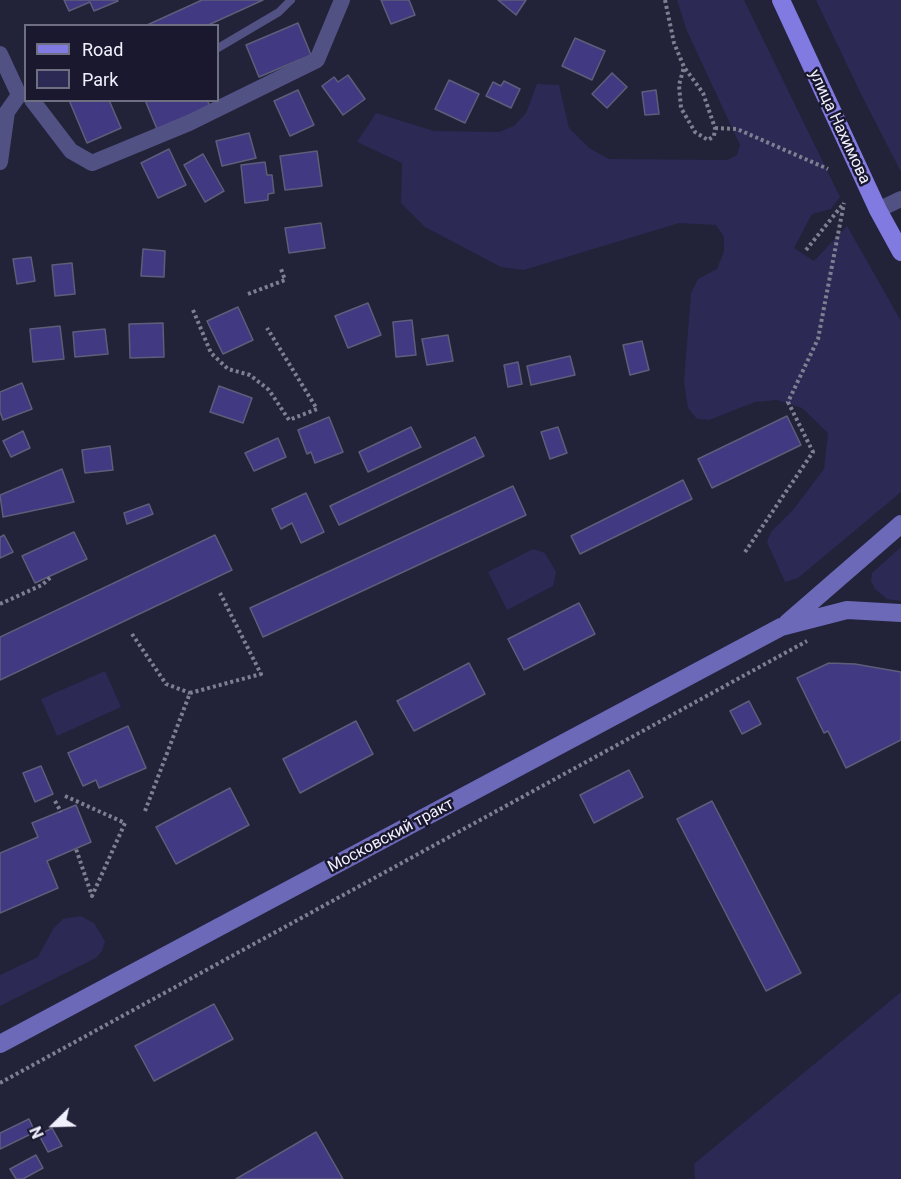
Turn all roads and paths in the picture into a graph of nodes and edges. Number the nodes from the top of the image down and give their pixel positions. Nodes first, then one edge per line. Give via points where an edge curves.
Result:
1 (291, 0) edge
2 (342, 0) edge
3 (664, 0) edge
4 (781, 0) edge
5 (219, 47) edge
6 (0, 54) edge
7 (684, 67) junction
8 (24, 96) edge
9 (24, 99) edge
10 (28, 102) edge
11 (715, 128) junction
12 (0, 162) edge
13 (828, 169) dead end
14 (901, 199) edge
15 (878, 210) junction
16 (806, 250) dead end
17 (901, 252) edge
18 (281, 269) dead end
19 (248, 294) dead end
20 (193, 310) dead end
21 (267, 328) dead end
22 (901, 524) edge
23 (744, 552) dead end
24 (52, 576) dead end
25 (220, 593) dead end
26 (0, 604) edge
27 (901, 613) edge
28 (781, 627) junction
29 (132, 634) dead end
30 (813, 639) dead end
31 (190, 693) junction
32 (65, 796) dead end
33 (55, 801) dead end
34 (145, 811) dead end
35 (61, 812) dead end
36 (76, 849) dead end
37 (0, 1044) edge
38 (0, 1083) edge

1 - 5 lane via 279,12
2 - 10 street via 316,60 189,123 92,163 71,151
3 - 7 path
4 - 15 main road, улица Нахимова
6 - 8 street
7 - 11 path via 703,93
7 - 11 path via 679,85 686,120 708,140 714,136
9 - 12 street via 7,112
11 - 13 path via 737,129
14 - 15 street
15 - 17 main road, улица Нахимова
16 - 23 path via 844,202 818,339 788,402 813,452
18 - 19 path via 285,280
20 - 21 path via 211,353 228,369 250,375 269,390 289,420 317,409
22 - 28 main road
24 - 26 path via 42,585
25 - 31 path via 261,674
27 - 28 main road via 847,610
28 - 37 main road, Московский тракт
29 - 31 path via 166,684
30 - 38 path
31 - 34 path
32 - 36 path via 125,824 92,896
33 - 35 path

